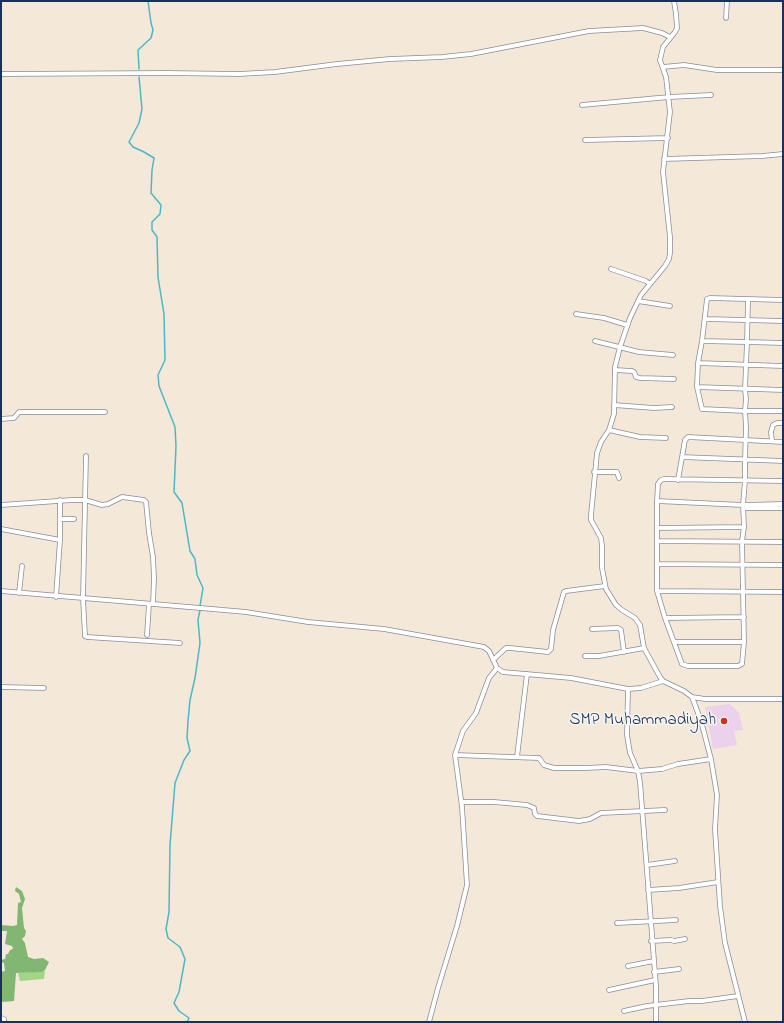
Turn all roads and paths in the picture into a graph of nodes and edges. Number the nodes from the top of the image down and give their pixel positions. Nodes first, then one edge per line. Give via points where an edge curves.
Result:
1 (674, 1) edge
2 (727, 1) edge
3 (726, 18) dead end
4 (666, 35) junction
5 (663, 67) junction
6 (783, 70) edge
7 (1, 74) edge
8 (711, 95) dead end
9 (669, 97) junction
10 (582, 105) dead end
11 (668, 138) junction
12 (585, 140) dead end
13 (783, 154) edge
14 (664, 159) junction
15 (611, 269) dead end
16 (648, 282) junction
17 (748, 300) junction
18 (783, 300) edge
19 (638, 301) junction
20 (670, 306) dead end
21 (576, 314) dead end
22 (706, 319) junction
23 (747, 320) junction
24 (783, 321) edge
25 (624, 323) junction
26 (595, 341) dead end
27 (702, 341) junction
28 (747, 342) junction
29 (783, 342) edge
30 (617, 347) junction
31 (673, 355) dead end
32 (698, 363) junction
33 (746, 365) junction
34 (783, 366) edge
35 (615, 370) junction
36 (674, 379) dead end
37 (697, 387) junction
38 (745, 389) junction
39 (783, 390) edge
40 (614, 405) junction
41 (672, 408) dead end
42 (746, 411) junction
43 (783, 411) edge
44 (105, 412) dead end
45 (1, 419) edge
46 (783, 423) edge
47 (609, 430) junction
48 (666, 438) dead end
49 (746, 440) junction
50 (772, 441) junction
51 (783, 442) edge
52 (86, 456) dead end
53 (682, 457) junction
54 (745, 460) junction
55 (783, 461) edge
56 (594, 472) junction
57 (620, 478) dead end
58 (678, 480) junction
59 (745, 481) junction
60 (783, 481) edge
61 (60, 500) junction
62 (85, 500) junction
63 (657, 501) junction
64 (1, 504) edge
65 (783, 504) edge
66 (744, 506) junction
67 (783, 508) edge
68 (61, 519) junction
69 (74, 519) dead end
70 (744, 527) junction
71 (657, 528) junction
72 (1, 529) edge
73 (60, 540) junction
74 (657, 541) junction
75 (742, 541) junction
76 (783, 542) edge
77 (657, 564) junction
78 (743, 565) junction
79 (783, 565) edge
80 (22, 566) dead end
81 (605, 586) junction
82 (1, 591) edge
83 (657, 591) junction
84 (744, 591) junction
85 (783, 592) edge
86 (19, 593) junction
87 (56, 597) junction
88 (82, 598) junction
89 (151, 604) junction
90 (744, 617) junction
91 (665, 618) junction
92 (592, 629) dead end
93 (147, 635) dead end
94 (674, 642) junction
95 (744, 642) junction
96 (180, 643) dead end
97 (644, 648) junction
98 (624, 652) junction
99 (585, 656) dead end
100 (493, 660) junction
101 (497, 668) junction
102 (527, 674) junction
103 (663, 681) junction
104 (1, 687) edge
105 (44, 688) dead end
106 (628, 690) junction
107 (692, 698) junction
108 (783, 699) edge
109 (455, 755) junction
110 (517, 757) junction
111 (711, 759) junction
112 (638, 771) junction
113 (462, 802) junction
114 (666, 810) dead end
115 (643, 811) junction
116 (675, 861) dead end
117 (647, 865) junction
118 (718, 882) junction
119 (648, 890) junction
120 (676, 920) dead end
121 (650, 921) junction
122 (617, 923) dead end
123 (685, 939) dead end
124 (651, 940) junction
125 (654, 962) junction
126 (628, 966) dead end
127 (679, 969) dead end
128 (654, 972) junction
129 (655, 980) junction
130 (609, 990) dead end
131 (738, 996) junction
132 (656, 1006) junction
133 (624, 1011) dead end
134 (1, 1018) edge
135 (4, 1022) edge
136 (429, 1022) edge
137 (656, 1022) edge
138 (745, 1022) edge

1 - 4 street via 677,28 675,32
2 - 3 street
4 - 5 street via 660,60
4 - 7 street via 643,28 589,31 471,54 390,59 275,72
5 - 6 street via 684,65 717,70
5 - 9 street
8 - 9 street
9 - 10 street
9 - 11 street
11 - 12 street
11 - 14 street
13 - 14 street
14 - 16 street via 670,253 665,266
15 - 16 street
16 - 19 street
17 - 18 street
17 - 22 street via 707,299
17 - 23 street
19 - 20 street
19 - 25 street
21 - 25 street
22 - 23 street
22 - 27 street
23 - 24 street
23 - 28 street
25 - 30 street
26 - 30 street
27 - 28 street
27 - 32 street
28 - 29 street
28 - 33 street
30 - 31 street
30 - 35 street
32 - 33 street
32 - 37 street
33 - 34 street
33 - 38 street
35 - 36 street via 632,371 640,378
35 - 40 street
37 - 38 street
37 - 42 street via 702,409
38 - 39 street
38 - 42 street
40 - 41 street
40 - 47 street
42 - 43 street
42 - 49 street
44 - 45 street via 19,412 15,418
46 - 50 street via 773,425
47 - 48 street via 640,437
47 - 56 street via 598,449
49 - 50 street
49 - 53 street via 688,437 685,439
49 - 54 street
50 - 51 street
52 - 62 street
53 - 54 street
53 - 58 street
54 - 55 street
54 - 59 street
56 - 57 street via 617,472
56 - 81 street via 591,515 601,538
58 - 59 street
58 - 63 street via 664,479 659,482
59 - 60 street
59 - 66 street
61 - 62 street
61 - 64 street
61 - 68 street
62 - 88 street
62 - 89 street via 102,505 122,497 145,500 153,560
63 - 66 street
63 - 71 street
65 - 66 street
66 - 67 street
66 - 70 street
68 - 69 street
68 - 73 street
70 - 71 street
70 - 75 street
71 - 74 street
72 - 73 street
73 - 87 street
74 - 75 street
74 - 77 street
75 - 76 street
75 - 78 street
77 - 78 street
77 - 83 street
78 - 79 street
78 - 84 street
80 - 86 street
81 - 97 street via 616,605 635,618 640,625
81 - 100 street via 564,592 548,652 506,648
82 - 86 street
83 - 84 street
83 - 91 street
84 - 85 street
84 - 90 street
86 - 87 street
87 - 88 street
88 - 89 street
88 - 96 street via 87,637
89 - 93 street
89 - 100 street via 219,609 308,622 384,629 484,647 488,649
90 - 91 street
90 - 95 street
91 - 94 street
92 - 98 street via 621,630
94 - 95 street
94 - 95 street via 684,666 741,665
97 - 98 street
97 - 103 street
98 - 99 street
100 - 101 street
101 - 102 street via 503,672
101 - 109 street via 489,678 476,714 463,731
102 - 106 street via 571,678
102 - 110 street
103 - 106 street
103 - 107 street
104 - 105 street
106 - 112 street via 627,735
107 - 108 street
107 - 111 street
109 - 110 street
109 - 113 street
110 - 112 street via 539,758 544,765 554,768 606,767
111 - 112 street
111 - 118 street via 717,795 715,829
112 - 115 street
113 - 115 street via 527,805 534,808 537,816 579,821 588,820 601,813
113 - 136 street via 466,885 457,926
114 - 115 street
115 - 117 street
116 - 117 street
117 - 119 street
118 - 119 street
118 - 131 street via 725,943
119 - 121 street
120 - 121 street
121 - 122 street
121 - 124 street
123 - 124 street
124 - 125 street
125 - 126 street
125 - 128 street
127 - 128 street
128 - 129 street
129 - 130 street
129 - 132 street
131 - 132 street
131 - 138 street
132 - 133 street
132 - 137 street
134 - 135 street

